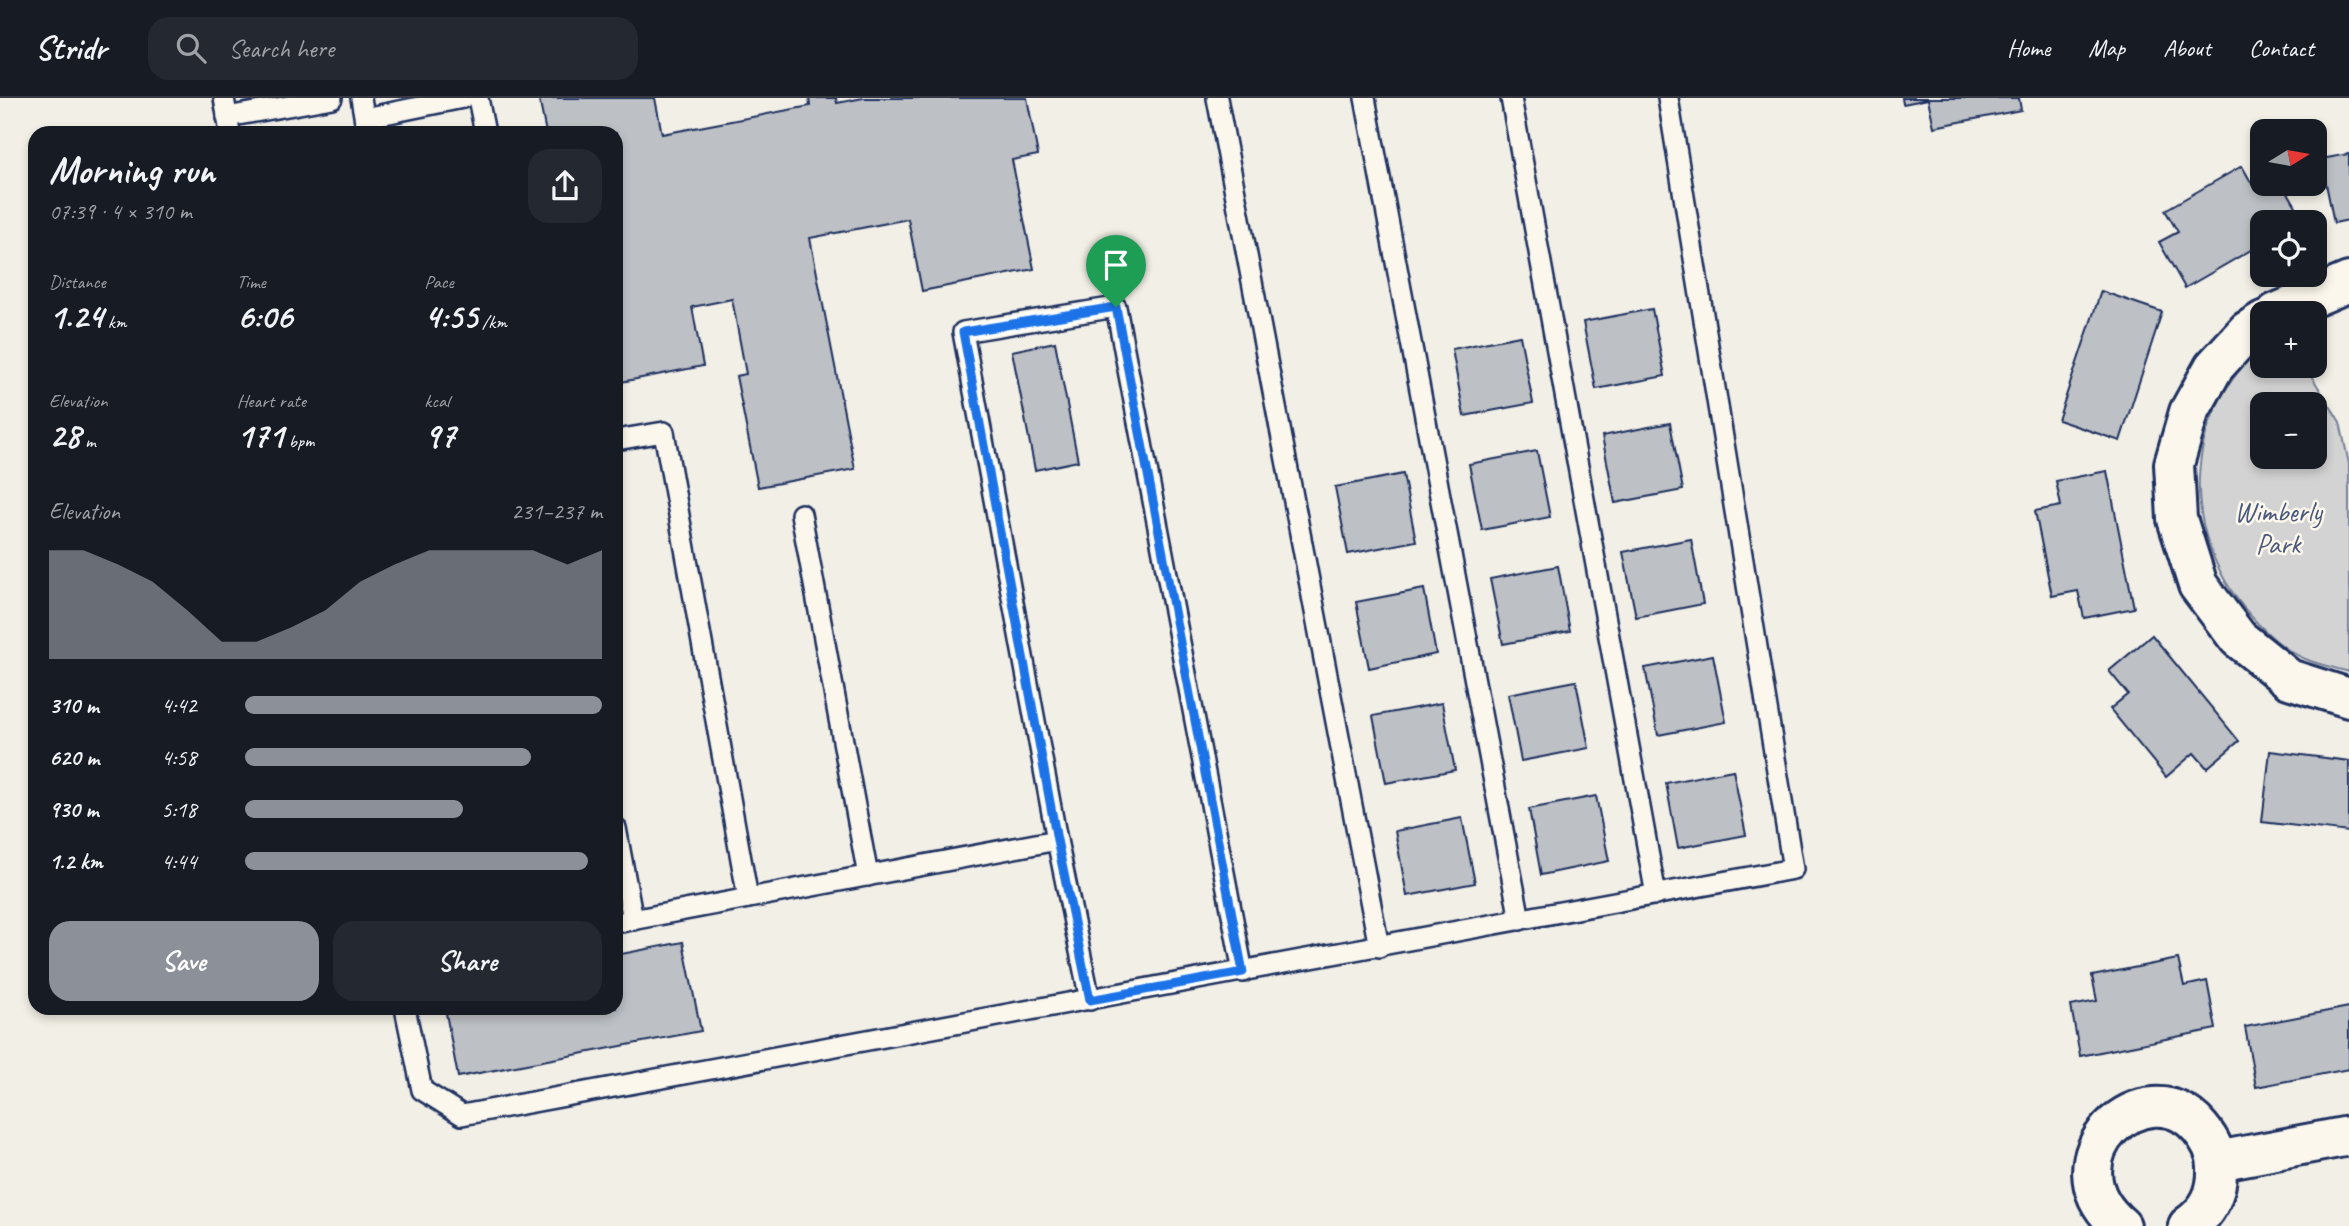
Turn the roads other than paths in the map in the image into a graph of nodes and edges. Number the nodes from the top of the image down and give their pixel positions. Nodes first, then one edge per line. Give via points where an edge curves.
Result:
1 (332, 98) edge
2 (361, 98) edge
3 (463, 98) edge
4 (478, 98) edge
5 (1217, 98) edge
6 (1364, 98) edge
7 (1511, 98) edge
8 (1668, 98) edge
9 (227, 116) edge
10 (366, 126) edge
11 (484, 126) edge
12 (2349, 282) edge
13 (2304, 301) edge
14 (2250, 329) edge
15 (623, 439) edge
16 (801, 514) dead end
17 (2349, 698) edge
18 (1057, 840) junction
19 (868, 876) junction
20 (1656, 895) junction
21 (748, 898) junction
22 (1520, 920) junction
23 (624, 922) edge
24 (1379, 947) junction
25 (1243, 972) junction
26 (1090, 1000) junction
27 (406, 1015) edge
28 (2349, 1136) edge
29 (2217, 1161) junction
30 (2121, 1226) edge
31 (2188, 1226) edge

1 - 9 lane
2 - 10 lane
3 - 10 lane
4 - 11 lane
5 - 24 lane
6 - 22 lane
7 - 20 lane
8 - 20 lane via 1793,869
12 - 13 street
14 - 17 street via 2214,368 2189,412 2174,464 2177,519 2198,585 2238,638 2289,679
15 - 21 lane via 664,432
16 - 19 lane
18 - 19 lane
18 - 25 lane via 963,332 1116,307
18 - 26 lane
19 - 21 lane
20 - 22 lane
21 - 23 lane
22 - 24 lane
24 - 25 lane
25 - 26 lane
26 - 27 lane via 462,1115 422,1090
28 - 29 street
29 - 30 street via 2210,1140 2197,1124 2178,1113 2157,1108 2117,1120 2093,1155 2091,1175 2095,1196
29 - 31 street via 2218,1182 2212,1202

